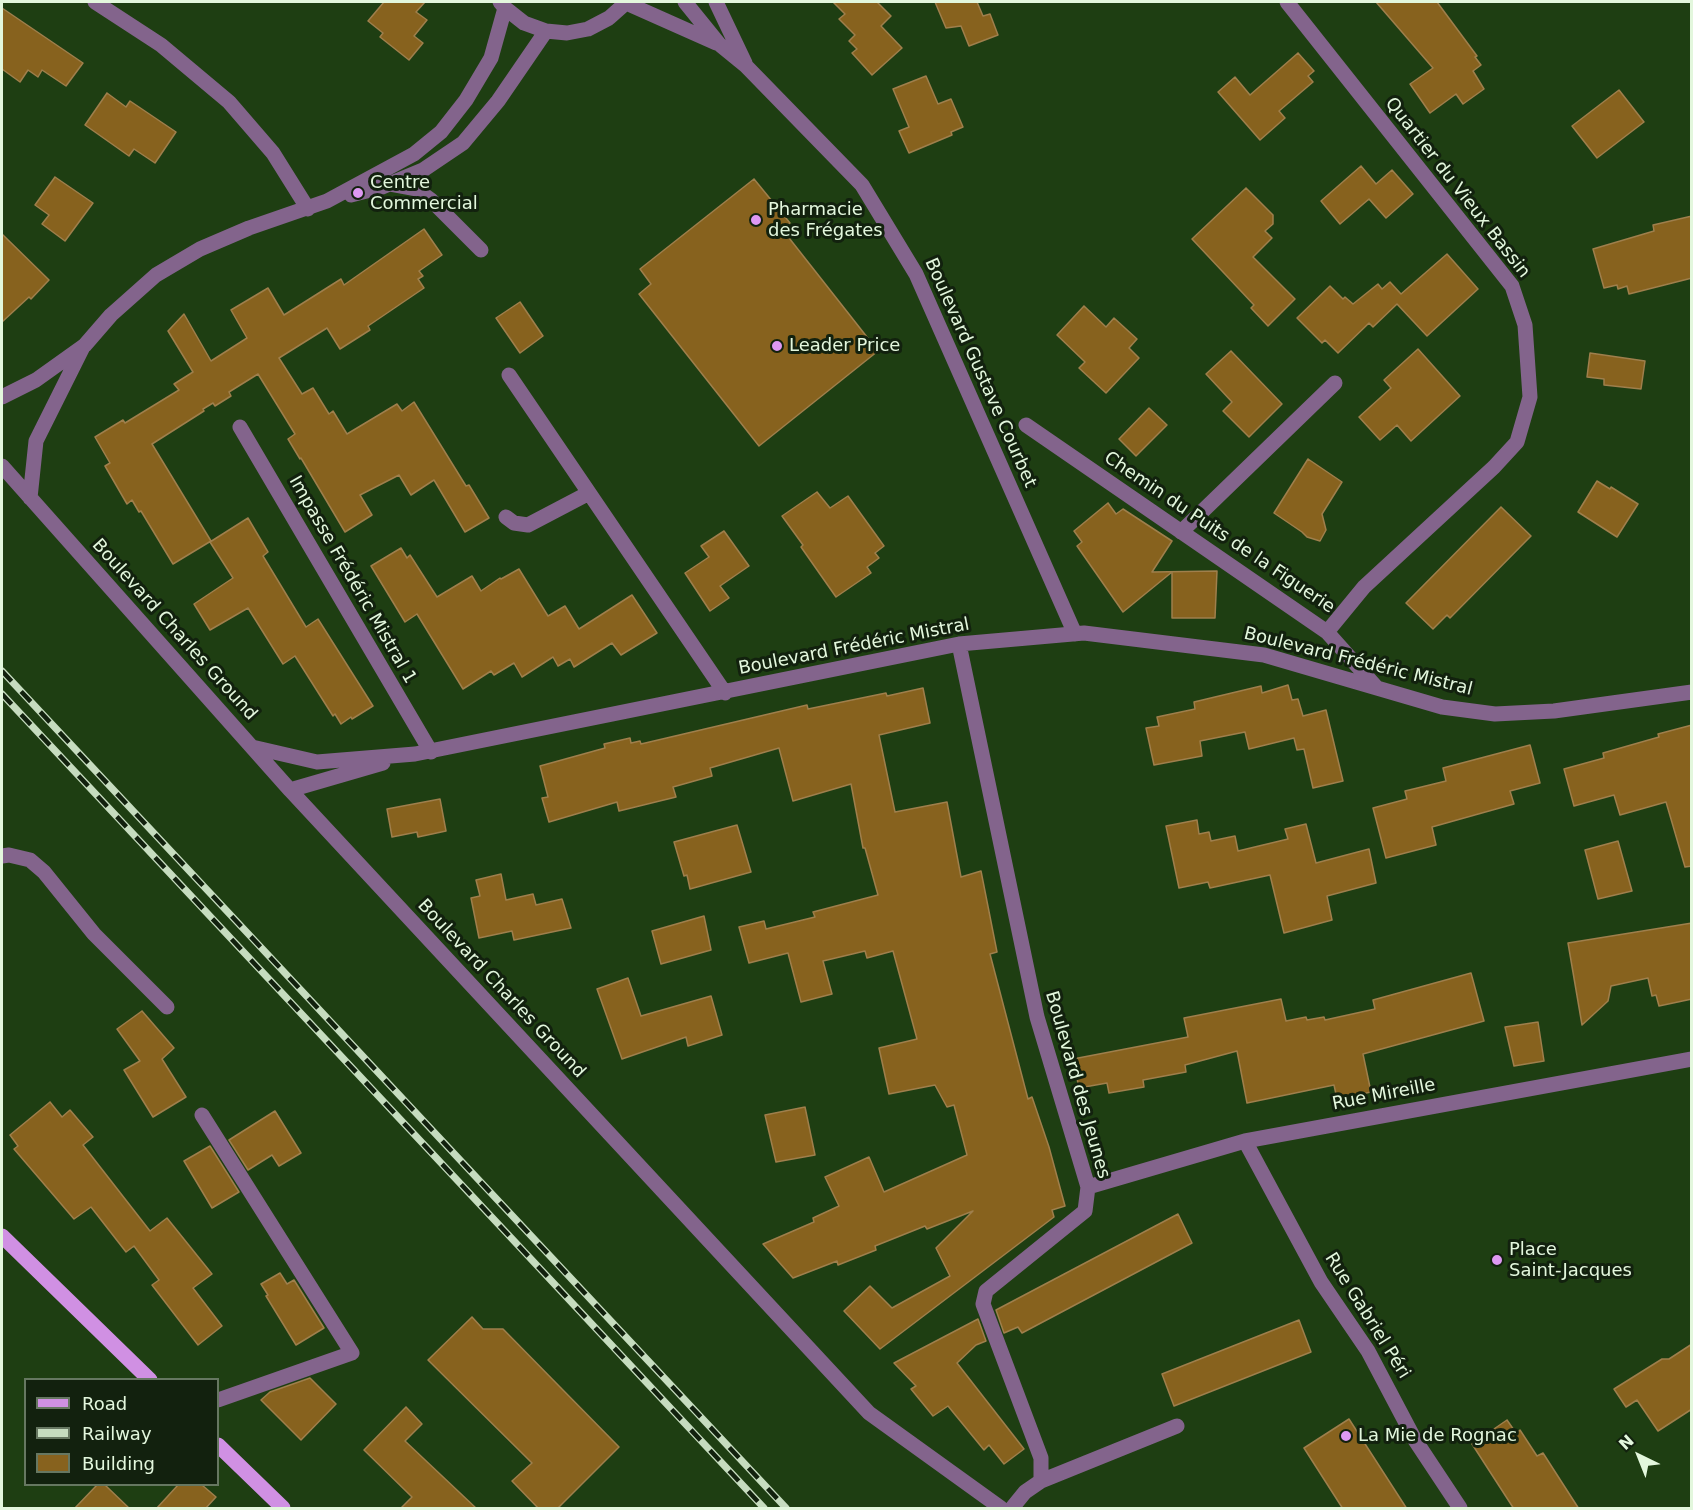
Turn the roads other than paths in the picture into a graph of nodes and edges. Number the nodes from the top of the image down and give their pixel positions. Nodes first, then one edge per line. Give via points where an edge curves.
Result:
1 (95, 2) edge
2 (626, 2) edge
3 (685, 2) edge
4 (716, 2) edge
5 (1287, 2) edge
6 (502, 5) edge
7 (546, 31) junction
8 (719, 44) junction
9 (746, 66) junction
10 (389, 184) junction
11 (327, 201) junction
12 (308, 209) junction
13 (481, 250) dead end
14 (85, 345) junction
15 (509, 375) dead end
16 (1335, 383) dead end
17 (2, 397) edge
18 (1026, 425) dead end
19 (240, 427) dead end
20 (2, 466) edge
21 (590, 493) junction
22 (30, 498) junction
23 (506, 517) dead end
24 (1181, 532) junction
25 (1327, 632) junction
26 (1075, 634) junction
27 (959, 644) junction
28 (1377, 688) junction
29 (1692, 692) edge
30 (725, 693) junction
31 (252, 747) junction
32 (431, 752) junction
33 (415, 754) junction
34 (290, 790) junction
35 (2, 856) edge
36 (167, 1007) dead end
37 (1692, 1059) edge
38 (202, 1116) dead end
39 (1245, 1141) junction
40 (1088, 1187) junction
41 (2, 1236) edge
42 (148, 1378) edge
43 (219, 1400) edge
44 (1177, 1426) dead end
45 (219, 1446) edge
46 (1041, 1481) junction
47 (283, 1509) edge
48 (1001, 1509) edge
49 (1012, 1509) edge
50 (1460, 1509) edge

1 - 12 street via 161,45 229,102 273,153
2 - 7 street via 609,18 588,29
2 - 8 street, Boulevard Gustave Courbet
3 - 8 street, Boulevard Gustave Courbet
4 - 9 street
5 - 25 street, Quartier du Vieux Bassin via 1512,286 1526,325 1530,397 1517,442 1364,587
6 - 7 street via 524,23
6 - 11 street via 491,58 441,132 414,154
7 - 10 street via 498,101 463,143 423,170
8 - 9 street, Boulevard Gustave Courbet
9 - 26 street, Boulevard Gustave Courbet via 862,185 916,274
10 - 11 street
10 - 13 street via 416,189
11 - 12 street
12 - 14 street via 249,228 156,275 111,315
14 - 17 street via 36,380
14 - 22 street via 36,441
15 - 21 street
16 - 24 street
18 - 24 street, Chemin du Puits de la Figuerie
19 - 32 street, Impasse Frédéric Mistral 1
20 - 22 street, Boulevard Charles Ground
21 - 23 street via 528,525
21 - 30 street
22 - 31 street, Boulevard Charles Ground
24 - 25 street, Chemin du Puits de la Figuerie
25 - 28 street, Chemin du Puits de la Figuerie
26 - 27 street, Boulevard Frédéric Mistral
26 - 28 street, Boulevard Frédéric Mistral via 1264,655
27 - 30 street, Boulevard Frédéric Mistral
27 - 40 street, Boulevard des Jeunes via 1036,1017
28 - 29 street, Boulevard Frédéric Mistral via 1442,706 1495,714 1554,711
30 - 32 street, Boulevard Frédéric Mistral
31 - 33 street, Boulevard Frédéric Mistral via 317,762
31 - 34 street, Boulevard Charles Ground
32 - 33 street, Boulevard Frédéric Mistral
33 - 34 street, Boulevard Frédéric Mistral
34 - 48 street, Boulevard Charles Ground via 869,1413
35 - 36 street via 30,860 44,872 94,934
37 - 39 street, Rue Mireille
38 - 43 street via 352,1353
39 - 40 street, Rue Mireille
39 - 50 street, Rue Gabriel Péri via 1321,1282 1368,1351 1415,1440
40 - 46 street, Boulevard des Jeunes via 1084,1210 986,1291 983,1304 1041,1458
41 - 42 main road
44 - 46 street
45 - 47 main road
46 - 49 street

